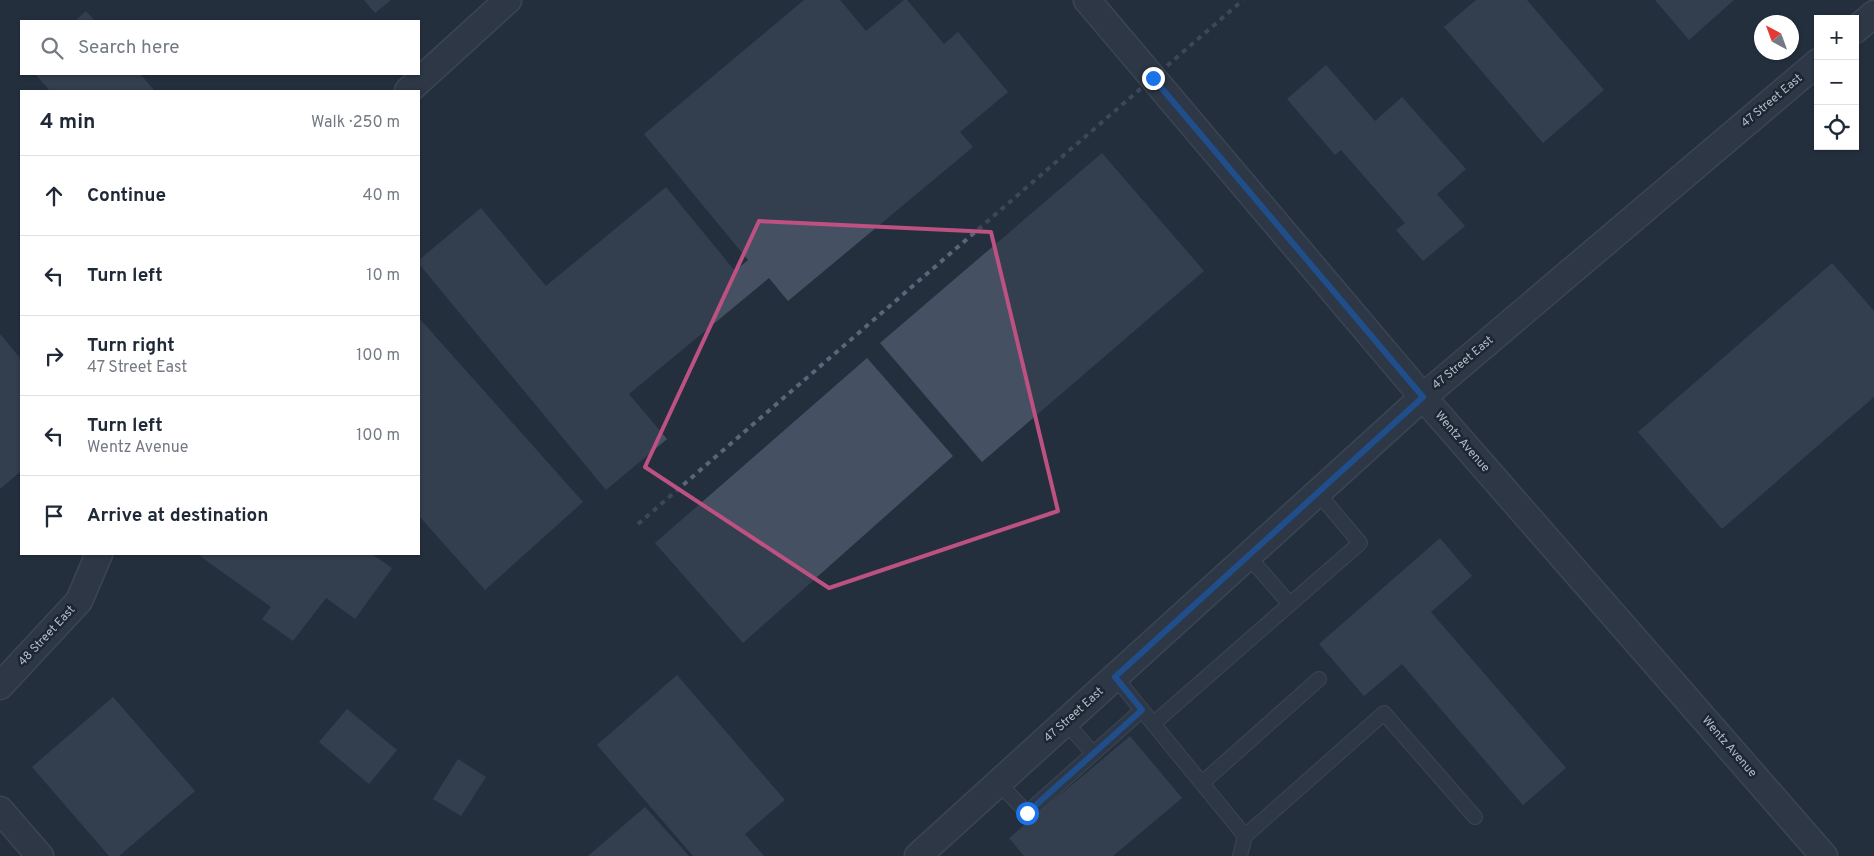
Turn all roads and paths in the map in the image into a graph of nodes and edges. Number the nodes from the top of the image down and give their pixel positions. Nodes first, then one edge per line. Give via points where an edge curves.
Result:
1 (508, 0) edge
2 (1087, 0) edge
3 (1874, 14) edge
4 (1859, 27) edge
5 (1814, 65) edge
6 (409, 90) edge
7 (1423, 397) junction
8 (1318, 493) junction
9 (99, 555) edge
10 (1248, 556) junction
11 (1289, 604) junction
12 (1115, 677) junction
13 (1319, 679) dead end
14 (0, 686) edge
15 (1142, 710) junction
16 (1066, 722) junction
17 (1153, 724) junction
18 (1093, 753) junction
19 (999, 783) junction
20 (1202, 783) junction
21 (0, 810) edge
22 (1475, 818) dead end
23 (1245, 836) junction
24 (40, 856) edge
25 (918, 856) edge
26 (1240, 856) edge
27 (1824, 856) edge

1 - 6 street
2 - 7 street, Wentz Avenue
3 - 4 street
5 - 7 street, 47 Street East
7 - 8 street, 47 Street East
7 - 27 street, Wentz Avenue
8 - 10 street, 47 Street East
8 - 11 lane via 1360,543
9 - 14 street, 48 Street East via 79,601
10 - 11 lane
10 - 12 street, 47 Street East
11 - 17 lane
12 - 15 lane
12 - 16 street, 47 Street East
13 - 20 lane
15 - 17 lane
15 - 18 lane
16 - 18 lane
16 - 19 street, 47 Street East
17 - 20 lane
18 - 19 lane via 1027,813
19 - 25 street, 47 Street East
20 - 23 lane
21 - 24 street
22 - 23 lane via 1384,713
23 - 26 lane

